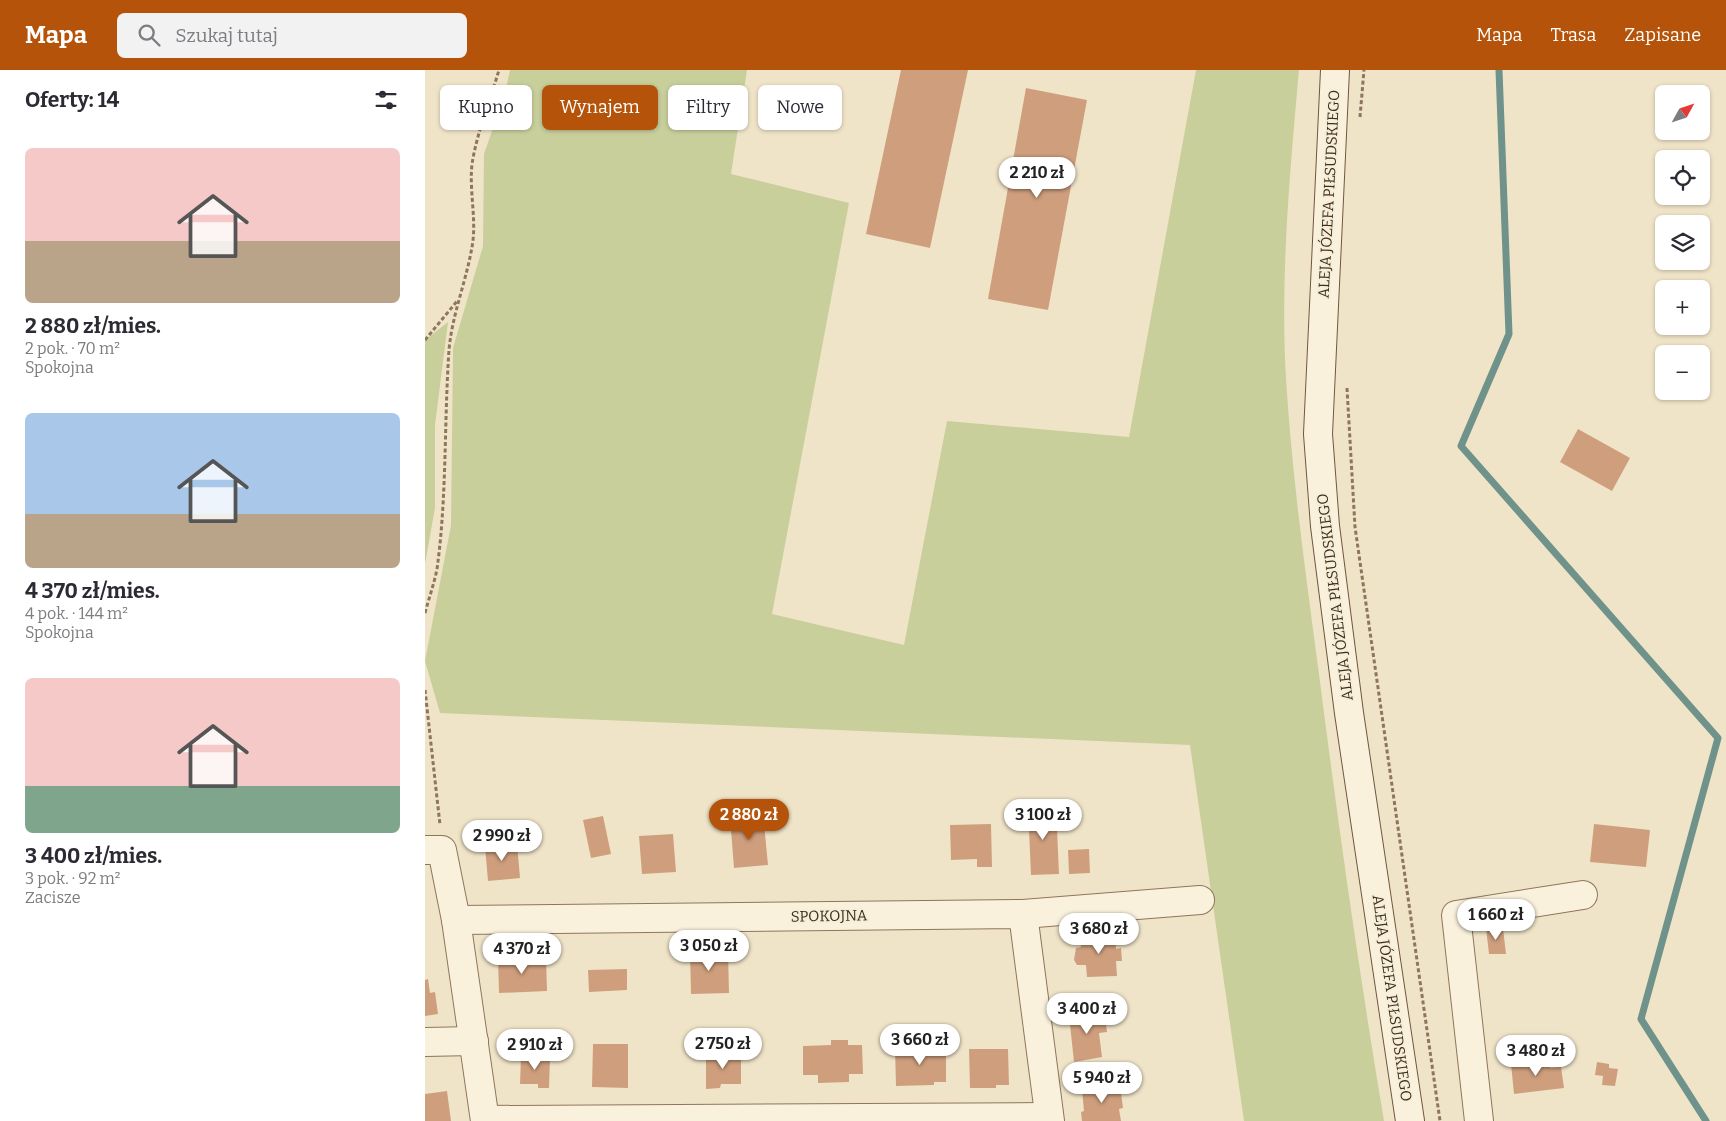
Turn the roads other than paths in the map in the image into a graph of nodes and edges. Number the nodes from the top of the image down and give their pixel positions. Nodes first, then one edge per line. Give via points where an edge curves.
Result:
1 (1335, 70) edge
2 (434, 850) edge
3 (1583, 895) dead end
4 (1200, 900) dead end
5 (1023, 914) junction
6 (456, 920) junction
7 (474, 1041) junction
8 (425, 1042) edge
9 (1050, 1119) edge
10 (485, 1121) edge
11 (1409, 1121) edge
12 (1479, 1121) edge

1 - 11 street, ALEJA JÓZEFA PIŁSUDSKIEGO via 1318,434 1325,526 1349,713
2 - 6 street
3 - 12 street via 1456,915
4 - 5 street, SPOKOJNA
5 - 6 street, SPOKOJNA
5 - 9 street
6 - 7 street
7 - 8 street
7 - 10 street
9 - 10 street

